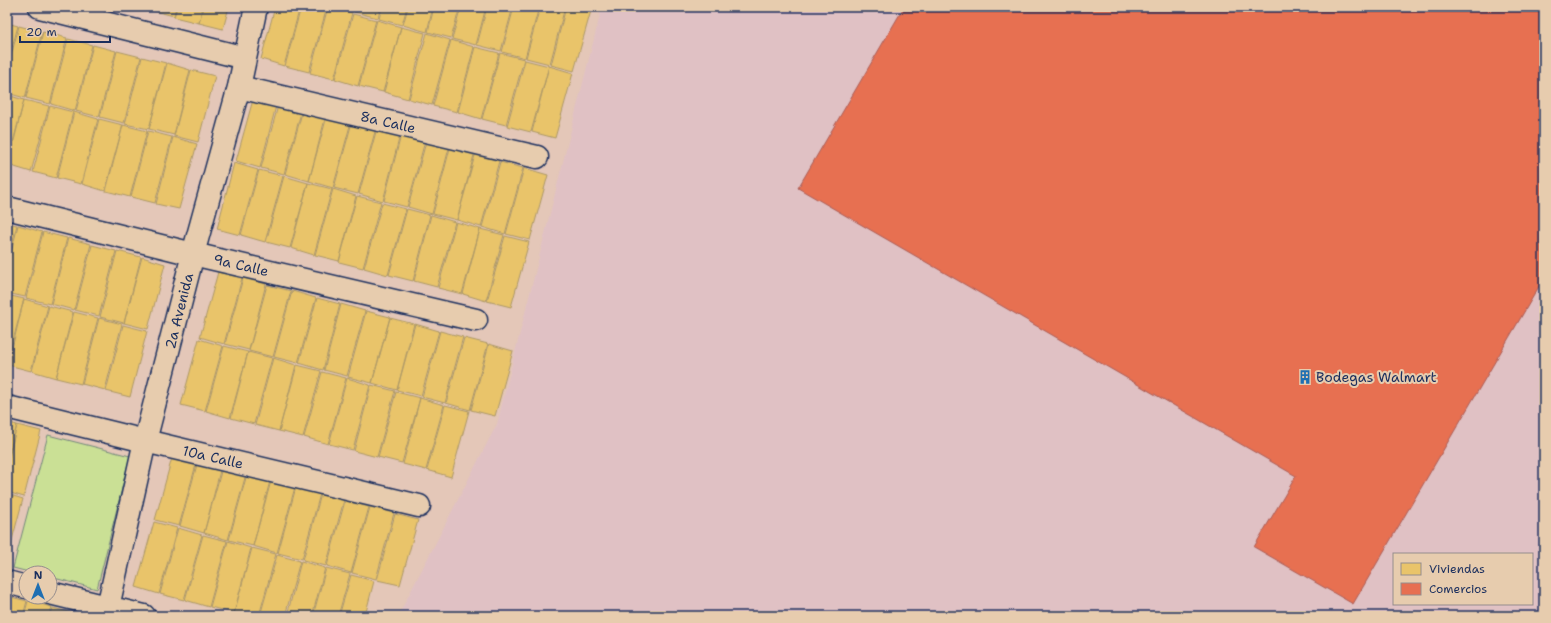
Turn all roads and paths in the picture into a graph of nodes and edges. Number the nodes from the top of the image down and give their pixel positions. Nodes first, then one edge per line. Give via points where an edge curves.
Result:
1 (40, 7) edge
2 (256, 7) edge
3 (245, 58) junction
4 (239, 87) junction
5 (537, 157) dead end
6 (7, 208) edge
7 (193, 254) junction
8 (476, 320) dead end
9 (7, 407) edge
10 (146, 441) junction
11 (419, 506) dead end
12 (7, 582) edge
13 (18, 585) edge
14 (58, 596) edge
15 (107, 612) edge
16 (144, 616) edge

1 - 3 street
2 - 3 street, 2a Avenida
3 - 4 street, 2a Avenida
4 - 5 street, 8a Calle
4 - 7 street, 2a Avenida
6 - 7 street, 9a Calle
7 - 8 street, 9a Calle
7 - 10 street, 2a Avenida
9 - 10 street, 10a Calle
10 - 11 street, 10a Calle
10 - 15 street, 2a Avenida
12 - 13 street
14 - 15 street
15 - 16 street

